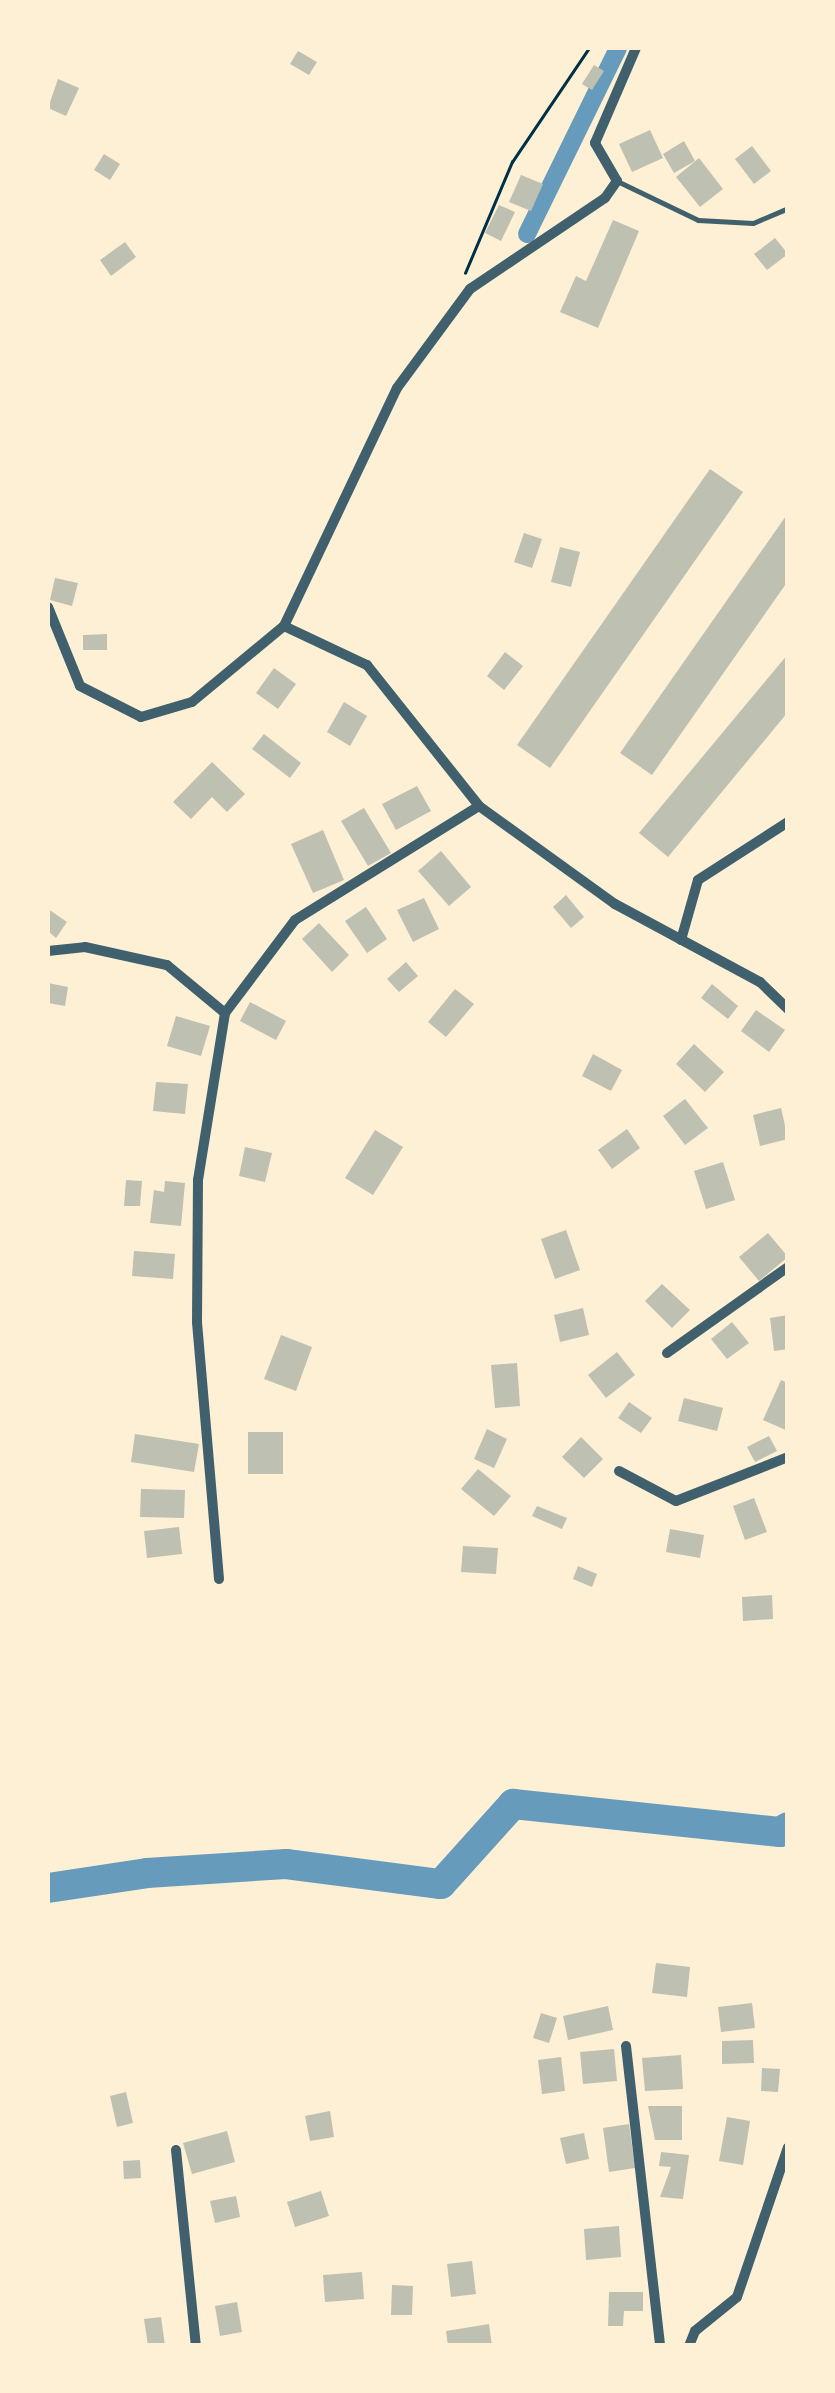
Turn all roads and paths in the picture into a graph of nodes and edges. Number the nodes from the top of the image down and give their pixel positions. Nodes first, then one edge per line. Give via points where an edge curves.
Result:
1 (589, 48) edge
2 (636, 48) edge
3 (617, 181) junction
4 (788, 208) edge
5 (470, 289) junction
6 (48, 607) edge
7 (284, 626) junction
8 (479, 806) junction
9 (788, 822) edge
10 (681, 940) junction
11 (48, 951) edge
12 (788, 1009) edge
13 (225, 1013) junction
14 (788, 1267) edge
15 (668, 1353) dead end
16 (788, 1457) edge
17 (619, 1471) dead end
18 (219, 1579) dead end
19 (626, 2046) dead end
20 (788, 2147) edge
21 (176, 2150) dead end
22 (196, 2346) edge
23 (660, 2346) edge
24 (689, 2346) edge

1 - 5 path via 512,162 463,266
2 - 3 street via 594,143
3 - 4 lane via 698,220 754,223
3 - 5 street via 605,198
5 - 7 street via 397,388
6 - 7 street via 80,686 141,717 192,702
7 - 8 street via 367,665
8 - 10 street via 615,904
8 - 13 street via 295,920
9 - 10 street via 698,880
10 - 12 street via 760,982
11 - 13 street via 85,947 167,965
13 - 18 street via 198,1180 197,1322
14 - 15 street
16 - 17 street via 676,1501
19 - 23 street
20 - 24 street via 737,2298 695,2331
21 - 22 street

